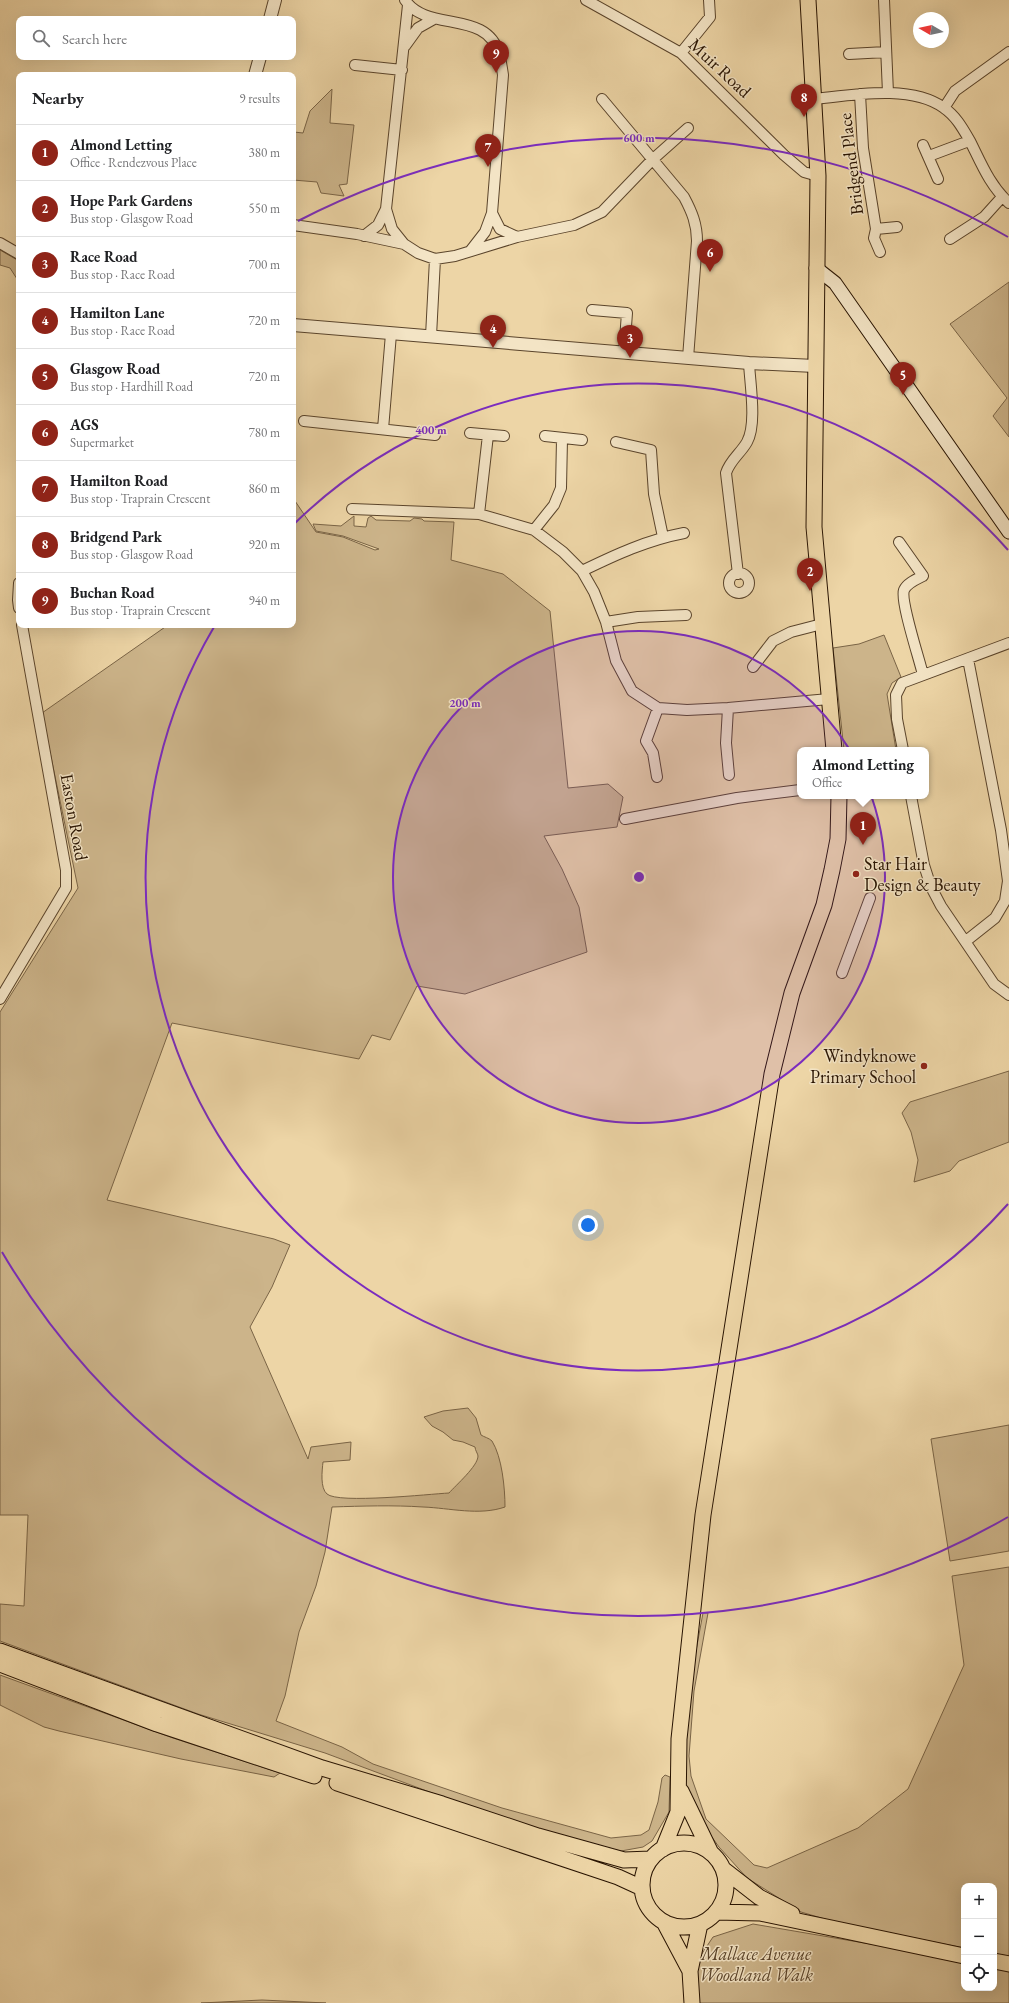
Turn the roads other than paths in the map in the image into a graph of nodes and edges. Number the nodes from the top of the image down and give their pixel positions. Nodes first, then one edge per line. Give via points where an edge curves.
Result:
1 (275, 0) edge
2 (586, 0) edge
3 (709, 0) edge
4 (808, 0) edge
5 (884, 0) edge
6 (406, 3) edge
7 (271, 16) edge
8 (434, 18) junction
9 (405, 46) junction
10 (886, 52) junction
11 (1009, 52) edge
12 (681, 53) junction
13 (849, 54) dead end
14 (259, 60) edge
15 (355, 65) dead end
16 (402, 70) junction
17 (257, 72) edge
18 (888, 93) junction
19 (860, 94) junction
20 (815, 98) junction
21 (602, 99) dead end
22 (944, 108) junction
23 (688, 128) dead end
24 (970, 141) junction
25 (923, 145) dead end
26 (929, 156) junction
27 (652, 160) junction
28 (818, 176) junction
29 (938, 179) dead end
30 (1006, 200) edge
31 (386, 209) junction
32 (492, 213) junction
33 (296, 225) edge
34 (898, 227) dead end
35 (876, 229) junction
36 (364, 236) junction
37 (516, 237) junction
38 (950, 239) dead end
39 (0, 243) edge
40 (404, 244) junction
41 (471, 250) junction
42 (16, 252) edge
43 (880, 252) dead end
44 (435, 259) junction
45 (816, 268) junction
46 (592, 310) dead end
47 (296, 325) edge
48 (391, 334) junction
49 (431, 336) junction
50 (624, 353) junction
51 (688, 358) junction
52 (749, 363) junction
53 (815, 366) junction
54 (304, 420) dead end
55 (383, 429) junction
56 (470, 434) dead end
57 (435, 435) dead end
58 (488, 435) junction
59 (504, 436) dead end
60 (545, 436) dead end
61 (562, 439) junction
62 (582, 440) dead end
63 (616, 442) dead end
64 (352, 509) dead end
65 (480, 514) junction
66 (534, 530) junction
67 (1009, 531) edge
68 (684, 532) dead end
69 (663, 537) junction
70 (899, 542) dead end
71 (582, 571) junction
72 (738, 574) dead end
73 (686, 615) dead end
74 (606, 622) junction
75 (822, 624) junction
76 (23, 628) edge
77 (1009, 643) edge
78 (968, 659) junction
79 (752, 667) dead end
80 (923, 675) junction
81 (828, 699) junction
82 (658, 708) junction
83 (728, 708) junction
84 (834, 747) edge
85 (902, 747) edge
86 (729, 775) dead end
87 (657, 777) dead end
88 (797, 790) edge
89 (839, 799) edge
90 (912, 799) edge
91 (625, 819) dead end
92 (1005, 829) edge
93 (870, 898) dead end
94 (966, 942) junction
95 (842, 973) dead end
96 (1009, 996) edge
97 (0, 999) edge
98 (0, 1651) edge
99 (0, 1664) edge
100 (679, 1786) junction
101 (663, 1849) junction
102 (711, 1853) junction
103 (651, 1859) junction
104 (723, 1869) junction
105 (642, 1888) junction
106 (716, 1912) junction
107 (664, 1922) junction
108 (700, 1924) junction
109 (811, 1924) junction
110 (961, 1955) edge
111 (997, 1962) edge
112 (1009, 1964) edge
113 (690, 1971) junction
114 (692, 2003) edge

1 - 7 street
2 - 12 street, Muir Road
3 - 12 street via 710,17
4 - 20 main road
5 - 10 street
6 - 8 street
6 - 9 street
8 - 9 street via 418,28
8 - 32 street via 456,21 485,33 494,42 499,53 503,75
9 - 16 street
10 - 13 street
10 - 18 street
11 - 22 street via 955,91
12 - 28 street, Muir Road via 784,155 804,172
14 - 17 street
15 - 16 street
16 - 31 street
18 - 19 street
18 - 22 street via 916,96
19 - 20 street
19 - 35 street, Bridgend Place via 863,148
20 - 28 main road
21 - 27 street
22 - 24 street via 958,121
23 - 27 street
24 - 26 street
24 - 30 street via 986,175
25 - 26 street
26 - 29 street
27 - 37 street via 602,212 574,225
27 - 51 street via 684,197 694,215 697,228
28 - 45 main road
30 - 38 street
31 - 36 street via 378,225
31 - 40 street via 392,229
32 - 37 street via 500,228
32 - 41 street via 485,232
33 - 36 street
34 - 35 street, Bridgend Place
35 - 43 street, Bridgend Place via 874,238
36 - 40 street
37 - 41 street
39 - 42 street
40 - 44 street
41 - 44 street
44 - 49 street
45 - 53 main road
45 - 67 main road via 835,283
46 - 50 street via 627,313
47 - 48 street
48 - 49 street
48 - 55 street
49 - 50 street
50 - 51 street
51 - 52 street
52 - 53 street
52 - 72 street via 752,426 747,442 729,464 726,473
53 - 75 main road via 814,527
54 - 55 street
55 - 57 street
56 - 58 street
58 - 59 street
58 - 65 street
60 - 61 street
61 - 62 street
61 - 66 street via 561,488 554,505
63 - 69 street via 651,450 654,494
64 - 65 street
65 - 66 street
66 - 71 street via 563,552
68 - 69 street
69 - 71 street via 622,551
70 - 80 street via 923,576 908,585 903,592
71 - 74 street
73 - 74 street via 638,617
74 - 82 street via 616,661 632,691
75 - 79 street via 792,632 773,641
75 - 81 main road
76 - 97 street, Easton Road via 66,870 66,888
77 - 78 street
78 - 80 street
78 - 92 street
80 - 85 street via 902,683 896,695
81 - 83 street
81 - 84 main road
82 - 83 street
82 - 87 street via 646,741 653,753
83 - 86 street via 726,743
88 - 91 street via 737,798
89 - 100 main road via 838,839 824,905 792,993 772,1074 703,1515 679,1739
90 - 94 street via 924,865 931,887
92 - 94 street via 1008,881 1005,901 995,918
93 - 95 street
94 - 96 street via 994,984
98 - 103 main road via 322,1768 538,1836 624,1860
99 - 105 main road via 179,1732 440,1816 618,1877
100 - 101 main road via 678,1812
100 - 102 main road
101 - 102 main road via 677,1844 689,1844
101 - 103 main road
102 - 104 main road
103 - 105 main road via 644,1873
104 - 106 main road via 725,1892
104 - 109 main road via 760,1897
105 - 107 main road via 646,1904 655,1916
106 - 108 main road
106 - 109 main road via 760,1913
107 - 108 main road via 672,1926 686,1927
107 - 113 main road
108 - 113 main road
109 - 110 main road
111 - 112 main road
113 - 114 main road

